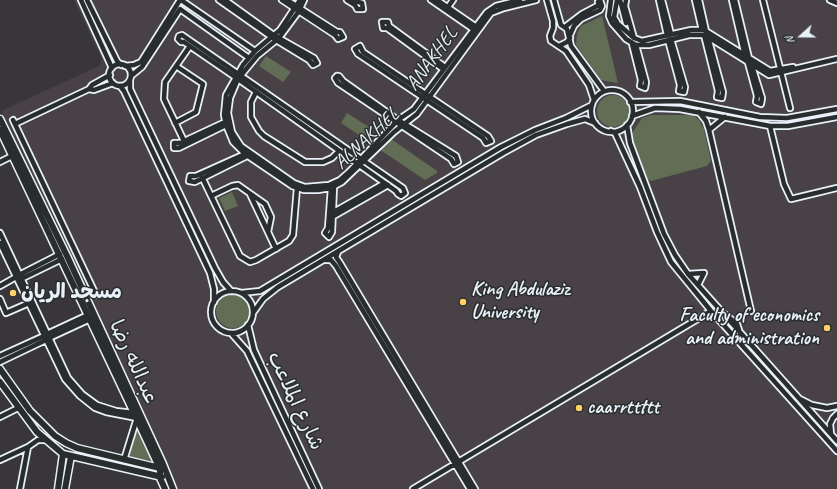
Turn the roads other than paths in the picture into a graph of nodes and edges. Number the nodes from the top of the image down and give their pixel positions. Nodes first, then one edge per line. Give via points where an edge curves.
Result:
1 (81, 0) edge
2 (87, 0) edge
3 (181, 0) edge
4 (219, 0) edge
5 (224, 0) edge
6 (282, 0) edge
7 (287, 0) edge
8 (300, 0) edge
9 (304, 0) edge
10 (348, 0) edge
11 (352, 0) edge
12 (432, 0) edge
13 (437, 0) edge
14 (453, 0) edge
15 (520, 0) edge
16 (536, 0) edge
17 (548, 0) edge
18 (554, 0) edge
19 (599, 0) edge
20 (611, 0) edge
21 (617, 0) edge
22 (620, 0) edge
23 (626, 0) edge
24 (659, 0) edge
25 (662, 0) edge
26 (695, 0) edge
27 (699, 0) edge
28 (732, 0) edge
29 (735, 0) edge
30 (763, 0) edge
31 (830, 0) edge
32 (837, 3) edge
33 (448, 8) junction
34 (298, 9) junction
35 (563, 26) junction
36 (474, 28) junction
37 (553, 28) junction
38 (705, 33) junction
39 (570, 36) junction
40 (669, 37) junction
41 (276, 38) junction
42 (632, 38) junction
43 (634, 44) junction
44 (190, 46) junction
45 (559, 46) junction
46 (255, 51) junction
47 (249, 58) junction
48 (837, 58) edge
49 (749, 61) junction
50 (123, 65) junction
51 (176, 66) junction
52 (112, 68) junction
53 (444, 68) junction
54 (781, 71) junction
55 (110, 75) junction
56 (238, 76) junction
57 (130, 78) junction
58 (113, 84) junction
59 (120, 86) junction
60 (89, 89) junction
61 (604, 91) junction
62 (256, 92) junction
63 (426, 98) junction
64 (594, 100) junction
65 (630, 102) junction
66 (592, 106) junction
67 (790, 108) dead end
68 (837, 109) edge
69 (699, 112) junction
70 (632, 116) junction
71 (725, 117) junction
72 (837, 117) edge
73 (0, 119) edge
74 (397, 121) junction
75 (175, 123) junction
76 (595, 123) junction
77 (225, 124) junction
78 (402, 124) junction
79 (627, 124) junction
80 (770, 126) junction
81 (0, 130) edge
82 (709, 130) junction
83 (611, 132) junction
84 (184, 142) junction
85 (632, 146) junction
86 (339, 151) junction
87 (621, 151) junction
88 (246, 155) junction
89 (12, 156) junction
90 (0, 162) edge
91 (360, 162) junction
92 (202, 177) junction
93 (386, 184) junction
94 (332, 187) junction
95 (297, 188) junction
96 (837, 188) edge
97 (249, 193) junction
98 (211, 196) junction
99 (332, 215) junction
100 (268, 232) junction
101 (0, 234) edge
102 (1, 246) edge
103 (276, 249) junction
104 (338, 252) junction
105 (61, 257) junction
106 (324, 260) junction
107 (688, 274) junction
108 (19, 278) junction
109 (698, 285) junction
110 (0, 286) edge
111 (231, 291) junction
112 (240, 293) junction
113 (96, 296) dead end
114 (0, 299) edge
115 (214, 302) junction
116 (28, 303) junction
117 (711, 311) junction
118 (751, 311) dead end
119 (253, 313) junction
120 (89, 317) junction
121 (248, 325) junction
122 (231, 333) junction
123 (46, 337) junction
124 (0, 356) edge
125 (0, 362) edge
126 (0, 369) edge
127 (0, 382) edge
128 (798, 398) junction
129 (837, 406) edge
130 (18, 408) junction
131 (837, 414) edge
132 (136, 416) junction
133 (0, 417) edge
134 (831, 434) junction
135 (48, 440) junction
136 (837, 442) edge
137 (28, 447) junction
138 (837, 451) edge
139 (63, 454) junction
140 (71, 456) junction
141 (0, 460) edge
142 (124, 460) junction
143 (457, 463) junction
144 (162, 467) junction
145 (163, 477) junction
146 (20, 489) edge
147 (58, 489) edge
148 (65, 489) edge
149 (165, 489) edge
150 (173, 489) edge
151 (313, 489) edge
152 (319, 489) edge
153 (413, 489) edge
154 (470, 489) edge
155 (475, 489) edge

1 - 52 street
2 - 50 street via 117,61
3 - 46 street
3 - 50 street via 141,62
4 - 41 street
5 - 41 street
6 - 34 street
7 - 34 street
8 - 34 street, ALNAKHEL
9 - 34 street
10 - 11 street via 357,9 363,9 362,3
12 - 36 street
13 - 33 street
14 - 33 street
15 - 36 street, ANAKHEL via 487,12
16 - 63 street, ALNAKHEL via 491,14
17 - 37 street
18 - 35 street
19 - 35 street via 599,5
19 - 39 street via 602,6 600,10 581,19 574,26
20 - 43 street via 609,16 615,29
21 - 42 street via 614,16
22 - 42 street
23 - 42 street
24 - 40 street
25 - 40 street
26 - 38 street
27 - 38 street
28 - 49 street
29 - 49 street
30 - 54 street
31 - 32 street
33 - 36 street
34 - 34 street via 338,39 343,37 340,32
34 - 41 street, ALNAKHEL
35 - 37 street
35 - 39 street
36 - 53 street, ANAKHEL
37 - 45 street via 551,41
38 - 38 street via 718,91 717,97 722,98 724,92
38 - 40 street
38 - 49 street
38 - 49 street
39 - 45 street via 567,42
39 - 61 street via 571,46
40 - 40 street via 680,85 679,91 684,92 685,87
40 - 42 street via 642,40
40 - 43 street via 649,44
41 - 41 street via 310,60 313,66 317,63 314,58
41 - 46 street, ALNAKHEL
41 - 56 street, ANAKHEL
43 - 43 street via 640,86 645,88 646,82
44 - 51 street
44 - 56 street
44 - 56 street via 180,42 179,36 182,35
45 - 64 street via 566,51 589,85
46 - 47 street, ALNAKHEL
47 - 56 street, ALNAKHEL
47 - 57 street via 180,9 142,67
48 - 54 street
49 - 49 street via 756,102 761,104 762,98
49 - 54 street via 770,71
49 - 54 street via 769,75
50 - 52 street
50 - 57 street via 129,69
51 - 75 street via 165,82 164,99
51 - 75 street via 203,84 196,112
52 - 55 street
53 - 53 street via 389,26 388,22 382,22 383,28 387,28
53 - 63 street, ANAKHEL
54 - 67 street
55 - 58 street
55 - 60 street
56 - 62 street
56 - 77 street, ALNAKHEL via 224,106
56 - 91 street
56 - 91 street, ANAKHEL via 229,103 229,122 237,140 248,152 294,183 305,187 329,185 340,180
57 - 59 street
57 - 111 street via 130,89 212,261
58 - 59 street
58 - 60 street
59 - 115 street via 210,273
60 - 113 street via 14,122
61 - 64 street
61 - 65 street via 619,91
62 - 86 street
62 - 86 street via 251,102 251,117 264,136 305,162 323,162
63 - 63 street via 483,138 486,143 491,141 488,136
63 - 63 street via 358,54 355,49 360,46 363,52
63 - 74 street, ANAKHEL
63 - 78 street, ALNAKHEL via 416,114
64 - 66 street
65 - 68 street via 680,101 760,117 787,118
65 - 70 street
66 - 76 street via 591,115
66 - 112 street via 501,147 260,291
69 - 70 street via 655,108
69 - 71 street
69 - 82 street
70 - 79 street
71 - 80 street
71 - 82 street
72 - 80 street via 788,126
73 - 144 street, عبدالله رضا via 67,256
74 - 74 street via 343,81 340,76 335,78 338,83
74 - 78 street
74 - 91 street, ANAKHEL
75 - 84 street
76 - 83 street
76 - 104 street via 585,119 536,135 503,152
77 - 84 street
77 - 84 street via 179,148 174,148 174,143
77 - 88 street, ALNAKHEL via 233,142
78 - 78 street via 451,159 454,164 458,162 456,156
78 - 91 street, ALNAKHEL
79 - 83 street
79 - 85 street
80 - 96 street via 784,184 791,199
81 - 89 street, عبدالله رضا
82 - 118 street
83 - 87 street via 615,133
85 - 87 street
85 - 107 street via 664,234
86 - 91 street
87 - 117 street via 640,187 665,252
88 - 92 street
88 - 92 street via 196,176 190,176 189,179 192,182
88 - 95 street, ALNAKHEL
89 - 90 street
89 - 105 street, عبدالله رضا
91 - 93 street
91 - 93 street via 403,188 405,193 401,196
91 - 94 street, ALNAKHEL via 342,182
92 - 98 street
93 - 99 street
94 - 95 street, ALNAKHEL via 318,190
94 - 99 street
94 - 99 street via 328,228 325,234 329,236 332,232
95 - 103 street via 293,235 289,241
97 - 98 street via 235,185
97 - 100 street
97 - 100 street via 268,209 271,217
98 - 103 street via 240,256 250,262
100 - 103 street
101 - 108 street
102 - 108 street
104 - 106 street
104 - 143 street via 336,257
105 - 108 street
105 - 120 street, عبدالله رضا
106 - 119 street via 278,287 263,299
106 - 143 street via 331,260 336,266
107 - 109 street
107 - 109 street via 704,272
108 - 110 street
108 - 116 street
108 - 123 street
109 - 128 street
111 - 112 street
111 - 115 street via 218,296
112 - 119 street via 250,301
114 - 116 street via 6,313
115 - 122 street via 214,322 224,331
116 - 123 street
117 - 138 street
117 - 143 street
119 - 121 street
120 - 123 street
120 - 132 street, عبدالله رضا
121 - 122 street
121 - 152 street, شارع الملاعب via 254,350
122 - 151 street, شارع الملاعب via 247,352
123 - 124 street
123 - 125 street
123 - 132 street via 68,378 82,394 96,405
126 - 142 street via 30,411 55,436 77,448
127 - 130 street
128 - 129 street via 812,405 827,408
128 - 134 street
130 - 133 street
130 - 135 street via 37,432
131 - 134 street via 830,424
132 - 142 street
132 - 144 street, عبدالله رضا
134 - 136 street
135 - 137 street via 38,440
135 - 139 street
137 - 141 street
137 - 146 street
139 - 140 street
139 - 147 street
140 - 145 street
140 - 148 street
142 - 144 street
143 - 153 street
143 - 154 street
143 - 155 street
144 - 145 street, عبدالله رضا
145 - 149 street, عبدالله رضا
145 - 150 street, عبدالله رضا

